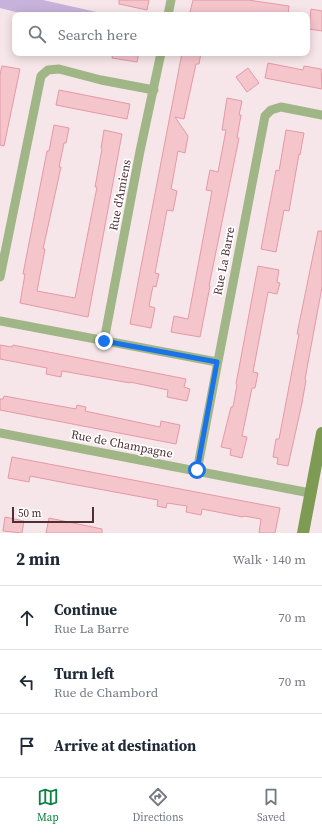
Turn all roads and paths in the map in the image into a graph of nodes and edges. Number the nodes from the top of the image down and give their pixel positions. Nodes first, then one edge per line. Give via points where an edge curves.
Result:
1 (171, 0) edge
2 (169, 12) edge
3 (160, 56) edge
4 (154, 90) junction
5 (322, 115) edge
6 (0, 277) edge
7 (0, 321) edge
8 (104, 341) junction
9 (217, 362) junction
10 (0, 433) edge
11 (322, 433) edge
12 (197, 470) junction
13 (310, 493) junction
14 (303, 533) edge

1 - 2 street
3 - 4 street, Rue d'Amiens
4 - 6 street via 59,69 48,70 41,76
4 - 8 street, Rue d'Amiens
5 - 9 street, Rue La Barre via 281,107 271,110 265,116
7 - 8 street
8 - 9 street
9 - 12 street, Rue La Barre
10 - 12 street, Rue de Champagne
11 - 13 street
12 - 13 street, Rue de Champagne
13 - 14 street

